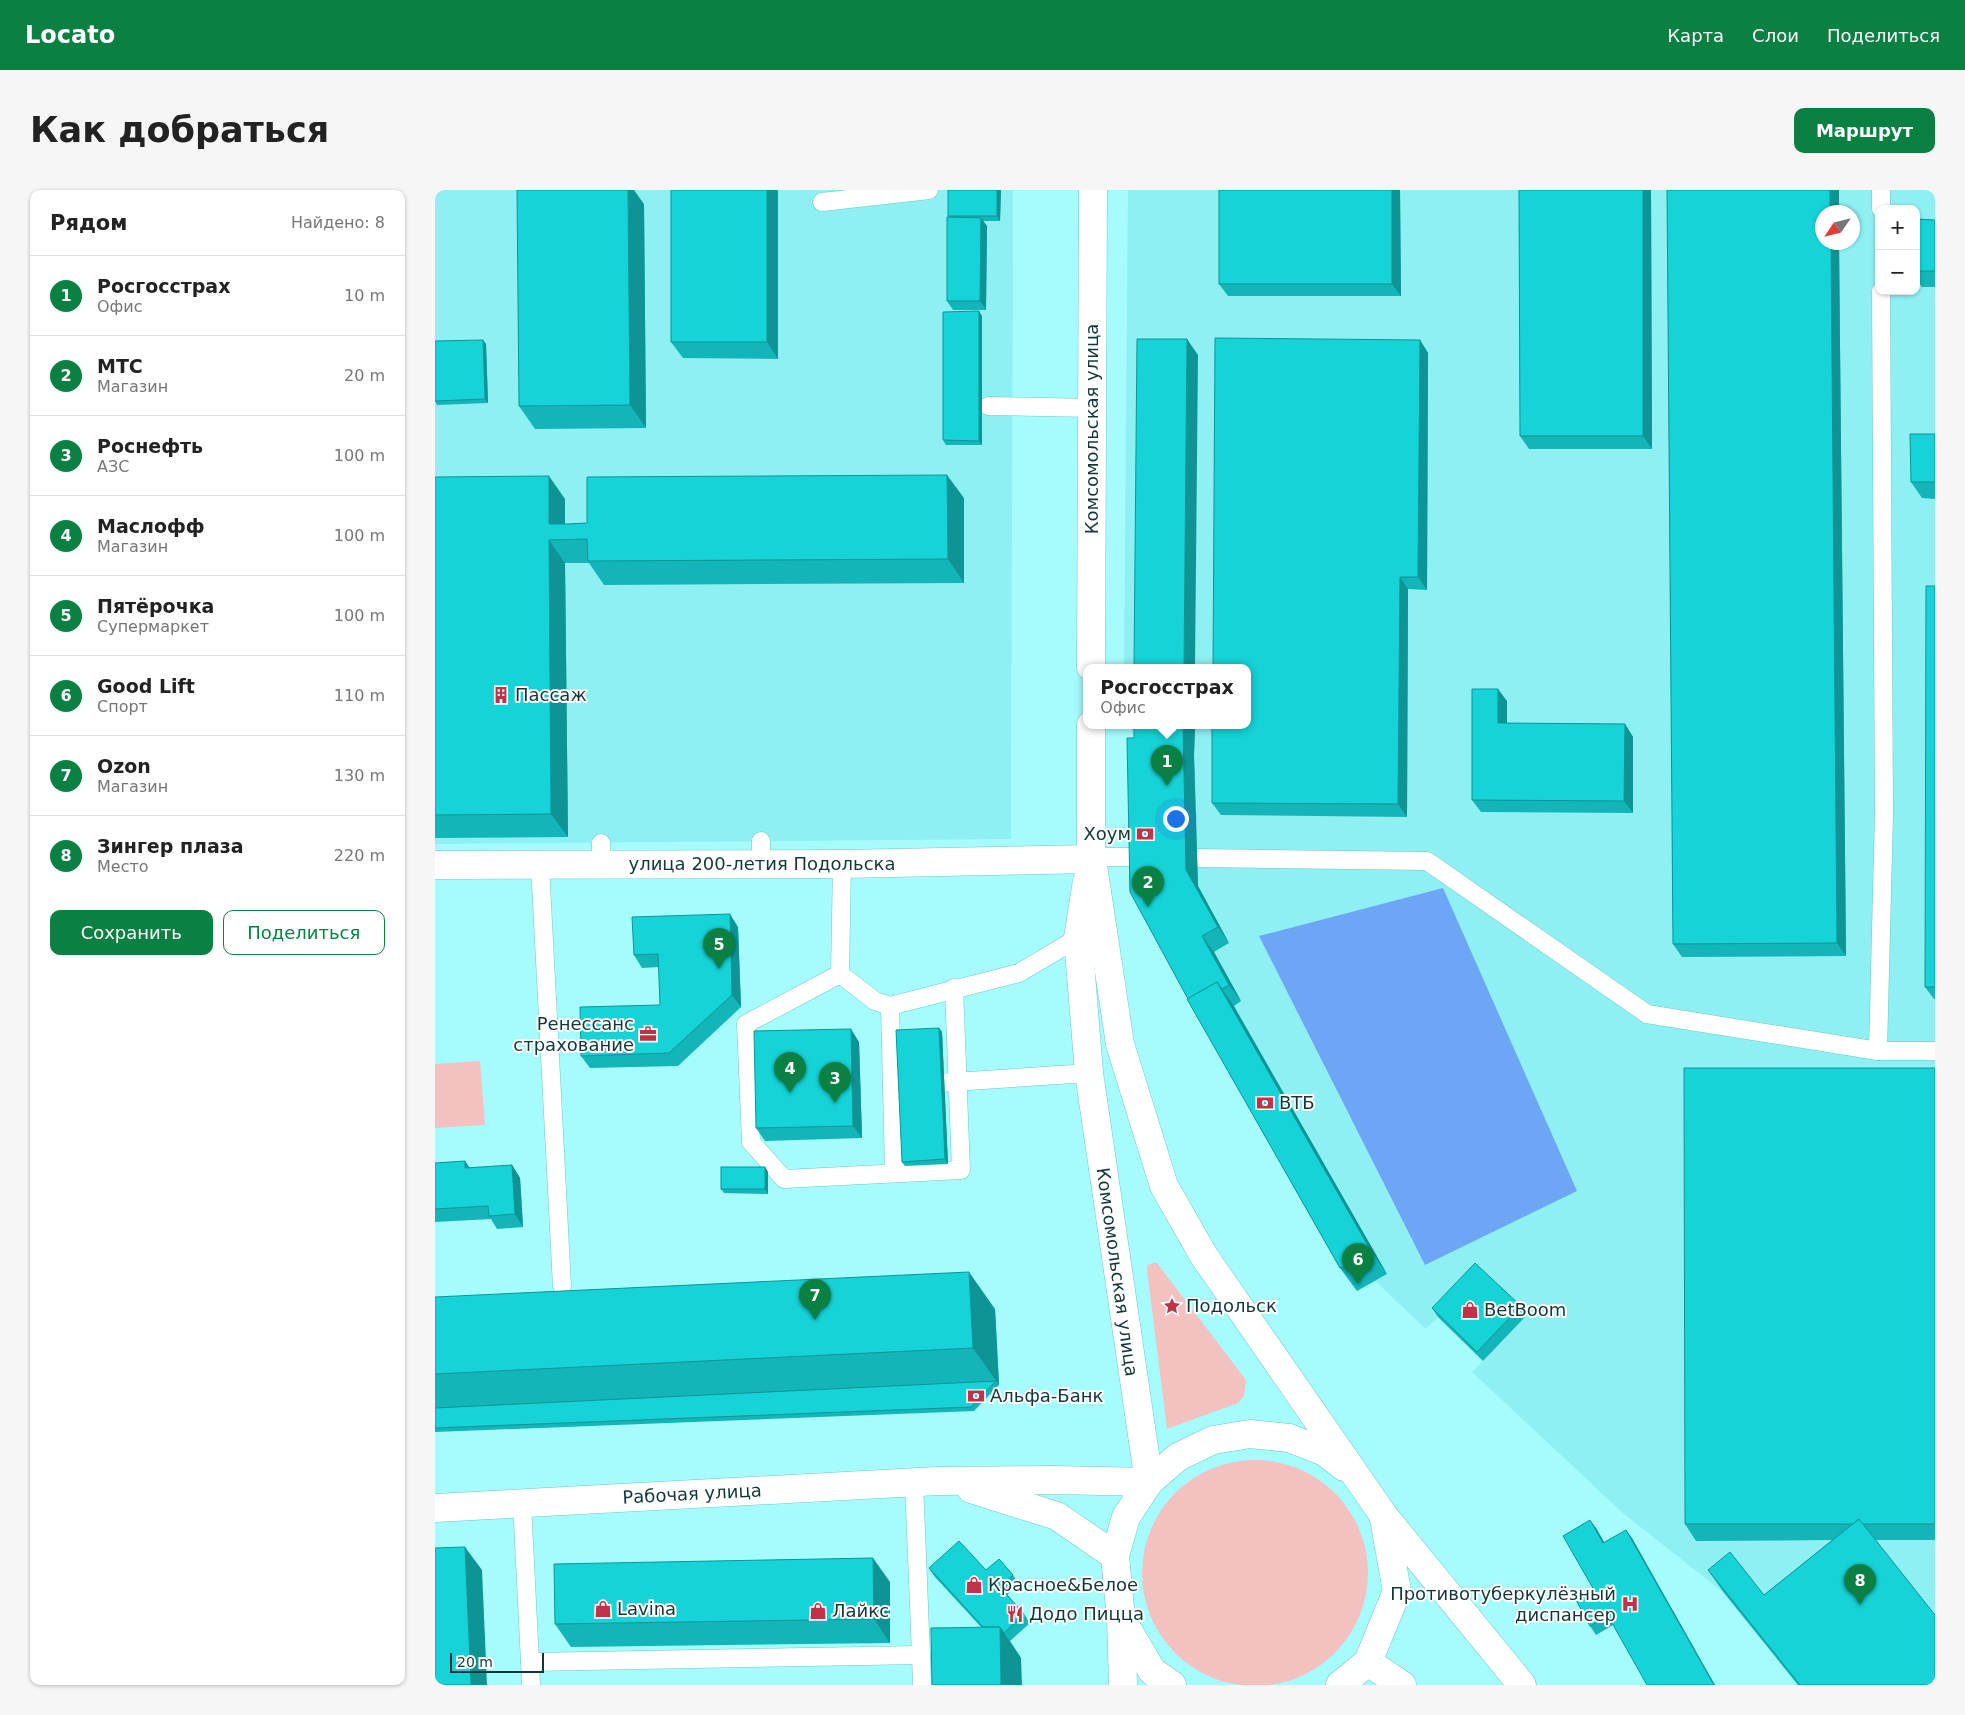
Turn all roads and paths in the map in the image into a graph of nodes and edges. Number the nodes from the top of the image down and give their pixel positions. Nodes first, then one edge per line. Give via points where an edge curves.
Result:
1 (929, 190) edge
2 (1093, 190) edge
3 (1881, 190) edge
4 (823, 202) dead end
5 (1881, 205) edge
6 (1881, 295) edge
7 (987, 406) dead end
8 (1092, 408) junction
9 (1091, 664) edge
10 (1091, 729) edge
11 (1091, 856) junction
12 (1140, 857) edge
13 (1197, 858) dead end
14 (842, 864) junction
15 (435, 865) edge
16 (540, 865) junction
17 (1078, 938) junction
18 (840, 974) junction
19 (954, 988) junction
20 (889, 1006) junction
21 (1878, 1051) junction
22 (1935, 1051) edge
23 (1089, 1073) junction
24 (958, 1082) junction
25 (892, 1086) junction
26 (895, 1173) junction
27 (562, 1286) dead end
28 (1355, 1475) junction
29 (948, 1481) junction
30 (914, 1482) junction
31 (1149, 1482) junction
32 (522, 1503) junction
33 (435, 1508) edge
34 (1384, 1516) junction
35 (1115, 1556) junction
36 (1121, 1619) junction
37 (921, 1655) junction
38 (530, 1662) junction
39 (1368, 1662) junction
40 (531, 1685) edge
41 (921, 1685) edge
42 (1123, 1685) edge
43 (1172, 1685) edge
44 (1340, 1685) edge
45 (1402, 1685) edge
46 (1522, 1685) edge

1 - 4 lane
2 - 8 main road, Комсомольская улица
3 - 5 lane
6 - 21 lane via 1884,812
7 - 8 lane
8 - 9 main road, Комсомольская улица
10 - 11 main road, Комсомольская улица
11 - 12 lane
11 - 14 main road, улица 200-летия Подольска
11 - 17 main road, Комсомольская улица
11 - 28 main road, Комсомольская улица via 1120,1044 1165,1186 1204,1256
13 - 21 lane via 1427,861 1647,1014
14 - 16 main road, улица 200-летия Подольска via 761,853 601,854
14 - 18 lane
15 - 16 main road, улица 200-летия Подольска
16 - 27 lane
17 - 19 lane via 1019,973
17 - 23 main road, Комсомольская улица
18 - 20 lane via 875,1001
18 - 26 lane via 747,1024 751,1142 784,1179
19 - 20 lane
19 - 24 lane
20 - 25 lane
21 - 22 lane
23 - 24 lane
23 - 31 main road, Комсомольская улица
24 - 25 lane
24 - 26 lane via 961,1170
25 - 26 lane
28 - 31 main road via 1325,1452 1289,1438 1251,1434 1213,1440 1178,1457
28 - 34 main road, Комсомольская улица
29 - 30 main road, Рабочая улица
29 - 31 main road, Рабочая улица
29 - 35 main road, Рабочая улица via 1057,1516
30 - 32 main road, Рабочая улица
30 - 37 lane
31 - 35 main road via 1127,1517
32 - 33 main road, Рабочая улица
32 - 38 lane
34 - 39 main road via 1397,1591
34 - 46 main road, Комсомольская улица
35 - 36 main road
36 - 42 main road
36 - 43 main road via 1152,1672
37 - 38 lane
37 - 41 lane
38 - 40 lane
39 - 44 main road
39 - 45 main road

